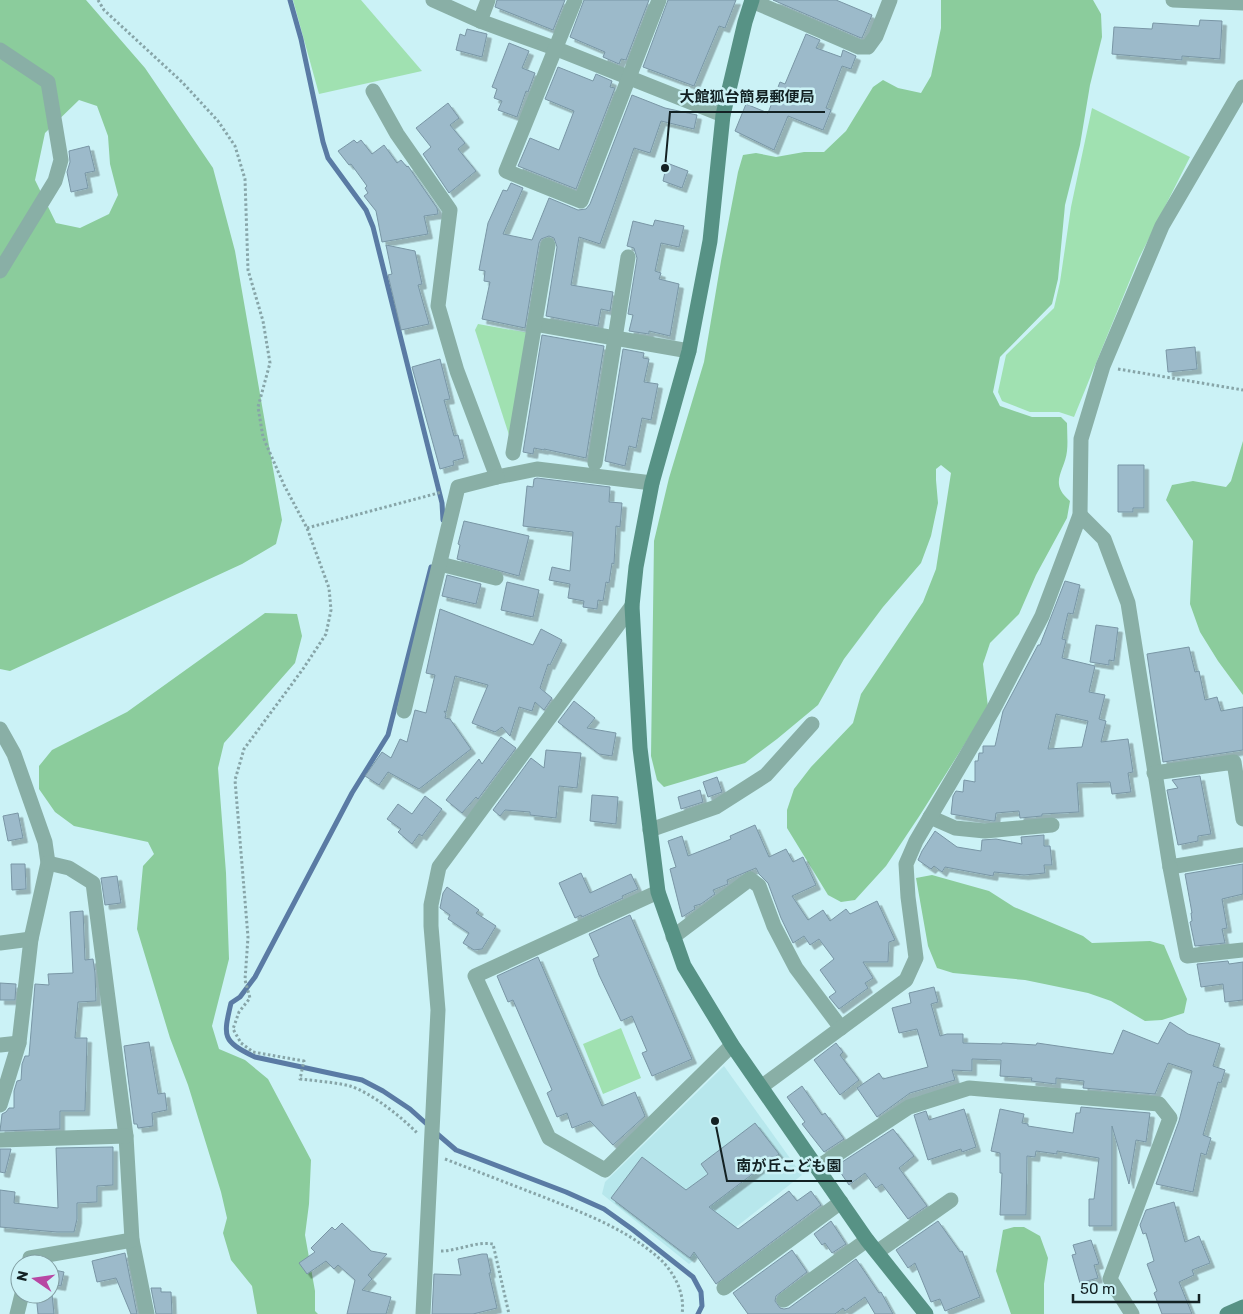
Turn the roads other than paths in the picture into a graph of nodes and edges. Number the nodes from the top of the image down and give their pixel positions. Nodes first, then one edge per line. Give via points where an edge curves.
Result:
1 (434, 0) edge
2 (488, 0) edge
3 (576, 0) edge
4 (658, 0) edge
5 (752, 0) edge
6 (890, 0) edge
7 (1173, 0) edge
8 (1243, 3) edge
9 (480, 21) junction
10 (557, 49) junction
11 (0, 50) edge
12 (628, 77) junction
13 (1243, 87) edge
14 (373, 91) dead end
15 (723, 115) junction
16 (548, 245) dead end
17 (628, 257) dead end
18 (0, 271) edge
19 (535, 324) junction
20 (615, 338) junction
21 (689, 351) junction
22 (513, 453) dead end
23 (595, 464) dead end
24 (497, 477) junction
25 (652, 483) junction
26 (1080, 515) junction
27 (440, 564) junction
28 (496, 578) dead end
29 (632, 606) junction
30 (404, 711) dead end
31 (812, 724) dead end
32 (0, 729) edge
33 (7, 756) edge
34 (1154, 773) junction
35 (930, 817) junction
36 (1243, 819) edge
37 (1052, 825) dead end
38 (650, 830) junction
39 (1243, 855) edge
40 (48, 863) junction
41 (1170, 867) junction
42 (658, 892) junction
43 (673, 937) junction
44 (31, 939) junction
45 (0, 942) edge
46 (1243, 950) edge
47 (841, 1028) junction
48 (19, 1043) junction
49 (0, 1045) edge
50 (732, 1045) junction
51 (761, 1087) junction
52 (0, 1105) edge
53 (126, 1136) junction
54 (0, 1140) edge
55 (818, 1167) junction
56 (951, 1200) dead end
57 (841, 1202) junction
58 (132, 1240) junction
59 (867, 1240) junction
60 (877, 1252) junction
61 (53, 1254) edge
62 (724, 1288) dead end
63 (784, 1300) dead end
64 (1243, 1308) edge
65 (147, 1314) edge
66 (423, 1314) edge
67 (926, 1314) edge
68 (1132, 1314) edge
69 (1227, 1314) edge

1 - 9 street
2 - 9 street
3 - 10 street
4 - 12 street
5 - 6 street via 859,47 868,47 876,36
5 - 15 street
7 - 8 street
9 - 10 street
10 - 12 street
10 - 12 street via 506,171 581,201
11 - 18 street via 48,82 61,160 55,181
12 - 15 street
13 - 26 street via 1162,226 1103,366 1081,439
14 - 24 street via 397,134 450,210 438,306 456,371
15 - 21 street via 710,241
16 - 19 street
17 - 20 street
19 - 20 street
19 - 22 street
20 - 21 street
20 - 23 street
21 - 25 street
24 - 25 street via 537,469
24 - 27 street via 458,487
25 - 29 street
26 - 34 street via 1104,539 1128,603
26 - 35 street via 1042,616 993,710
27 - 28 street
27 - 30 street
29 - 38 street via 640,748
29 - 66 street via 439,867 431,912 438,1010
31 - 38 street via 766,774 716,807
32 - 33 street
33 - 40 street via 45,842
34 - 36 street via 1234,762
34 - 41 street
35 - 37 street via 955,828 984,832
35 - 47 street via 906,864 916,958 906,980
38 - 42 street
39 - 41 street
40 - 44 street
40 - 53 street via 69,868 93,883
41 - 46 street via 1187,956
42 - 43 street
42 - 50 street via 475,976 549,1138 605,1170
43 - 47 street via 750,879 759,886 774,926 796,968
43 - 50 street via 684,966
44 - 45 street
44 - 48 street
47 - 51 street
48 - 49 street
48 - 52 street
50 - 51 street
51 - 55 street
53 - 54 street
53 - 58 street
55 - 57 street
55 - 68 street via 909,1107 969,1088 1159,1104 1170,1118 1110,1279
56 - 60 street
57 - 59 street
57 - 62 street
58 - 61 street
58 - 65 street
59 - 60 street
59 - 63 street
60 - 67 street
64 - 69 street

